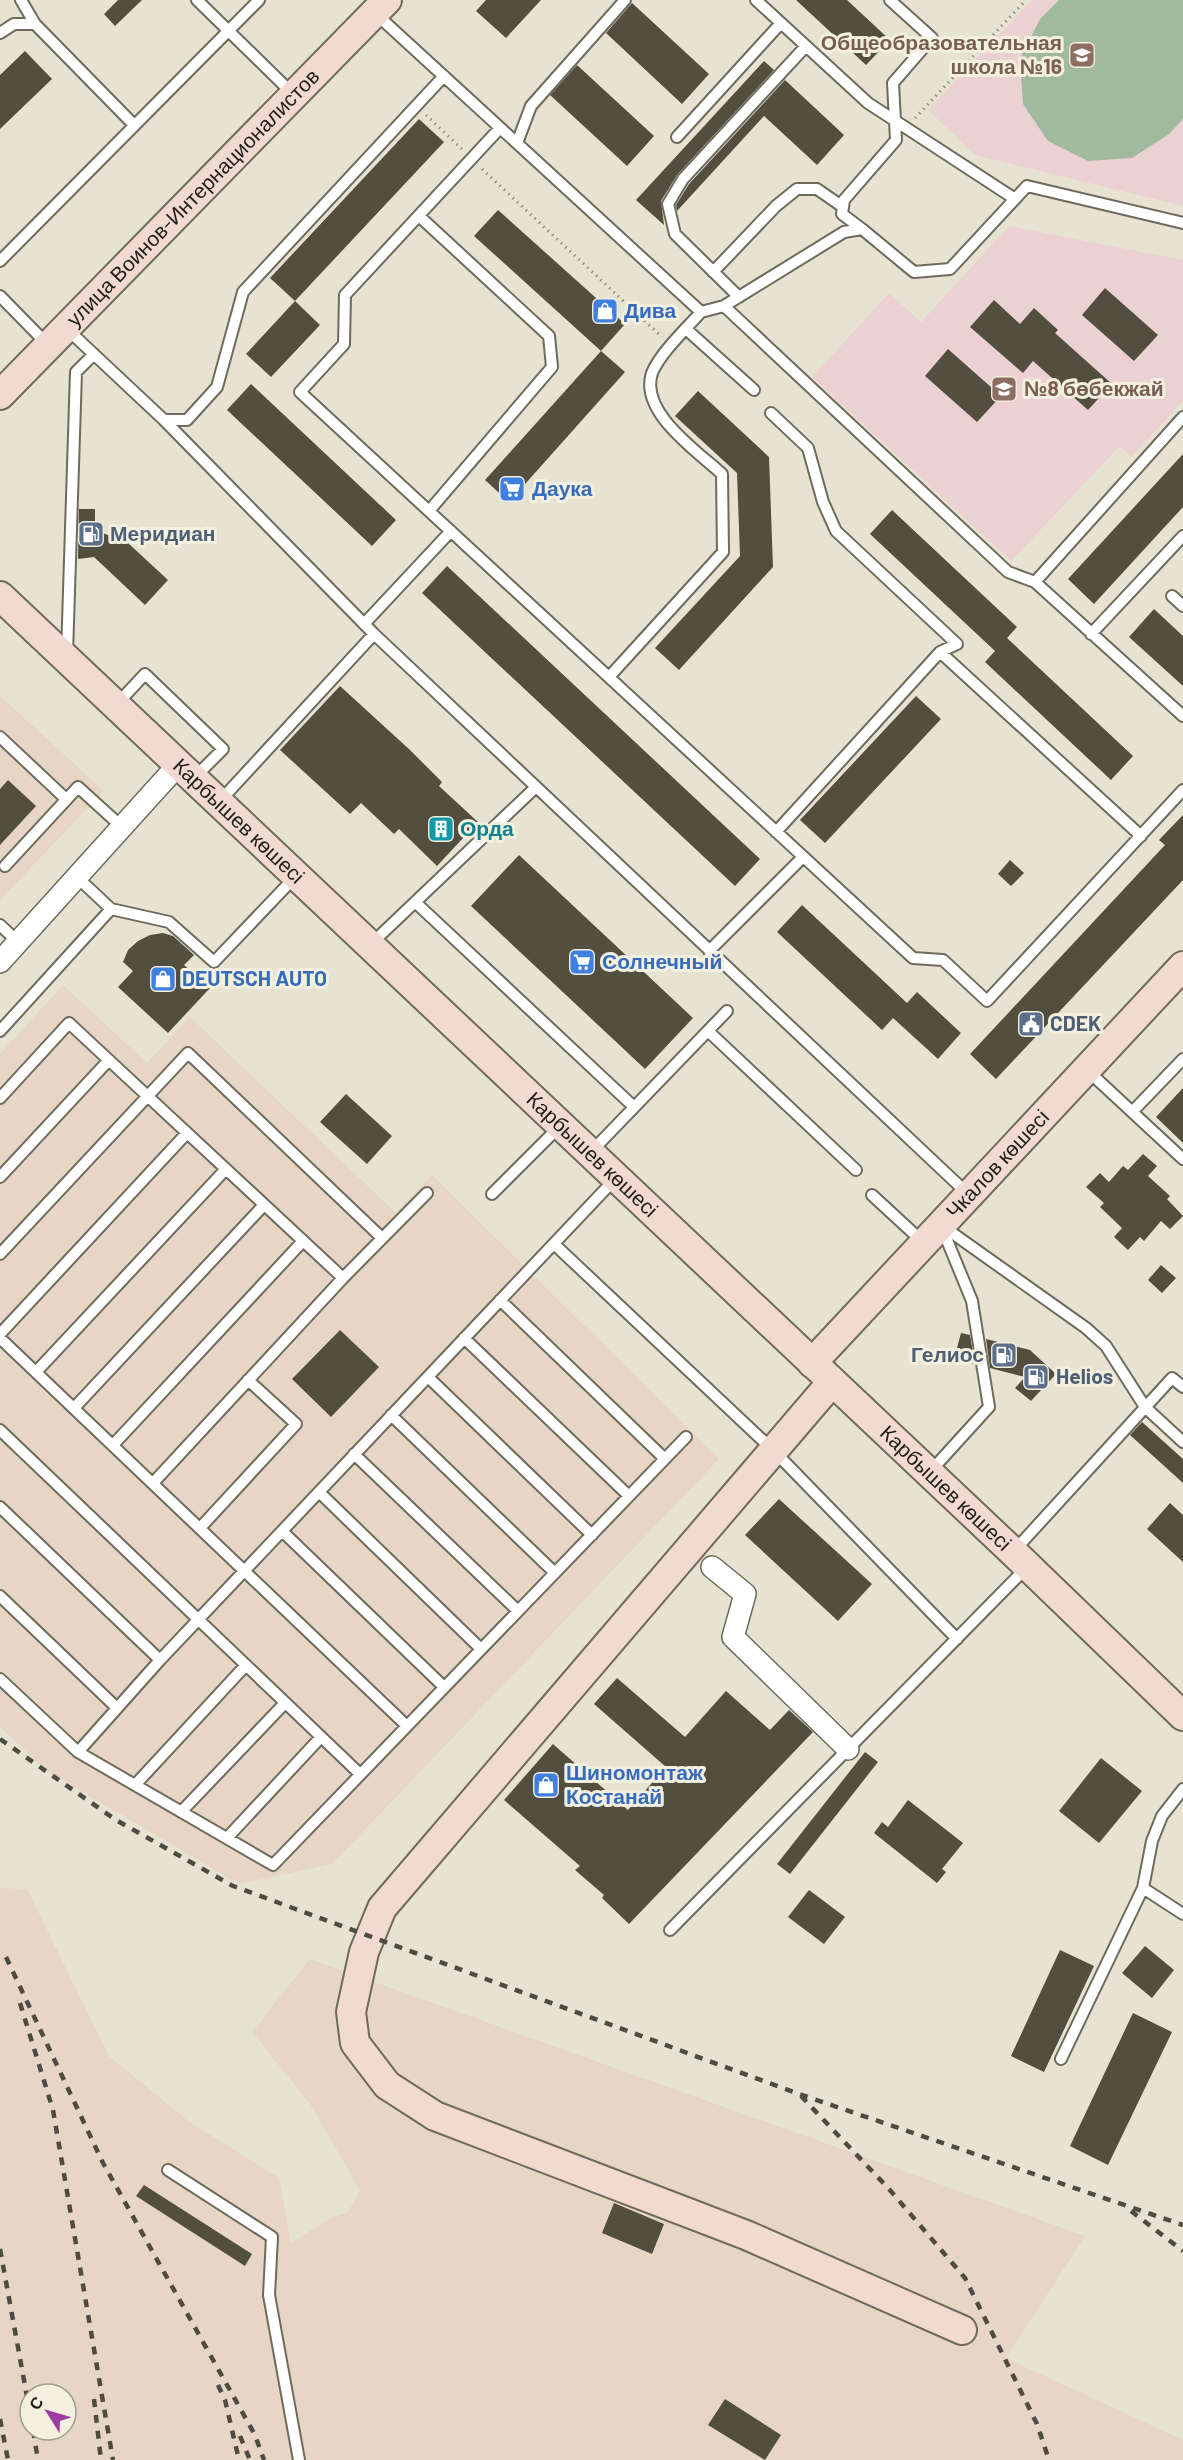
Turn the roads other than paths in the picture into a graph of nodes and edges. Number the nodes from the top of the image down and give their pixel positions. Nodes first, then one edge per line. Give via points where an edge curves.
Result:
1 (21, 0) edge
2 (197, 0) edge
3 (260, 0) edge
4 (625, 0) edge
5 (756, 0) edge
6 (890, 0) edge
7 (381, 6) edge
8 (781, 23) junction
9 (36, 24) junction
10 (229, 31) junction
11 (0, 33) edge
12 (806, 46) junction
13 (444, 76) junction
14 (294, 94) junction
15 (894, 120) junction
16 (134, 125) junction
17 (500, 128) junction
18 (677, 137) dead end
19 (516, 143) junction
20 (1015, 199) junction
21 (843, 207) junction
22 (419, 216) junction
23 (1183, 223) edge
24 (862, 229) junction
25 (0, 261) edge
26 (713, 272) junction
27 (0, 296) edge
28 (739, 297) junction
29 (724, 306) junction
30 (701, 312) junction
31 (686, 330) junction
32 (57, 336) junction
33 (94, 354) junction
34 (754, 390) dead end
35 (0, 395) edge
36 (771, 413) dead end
37 (1183, 417) edge
38 (164, 420) junction
39 (429, 511) junction
40 (451, 531) junction
41 (1183, 536) edge
42 (1035, 582) junction
43 (0, 596) edge
44 (1172, 596) dead end
45 (1183, 606) edge
46 (364, 624) junction
47 (374, 634) junction
48 (1091, 634) junction
49 (940, 652) junction
50 (67, 660) junction
51 (609, 677) junction
52 (115, 706) junction
53 (1183, 716) edge
54 (0, 737) edge
55 (185, 772) junction
56 (536, 787) junction
57 (1183, 790) edge
58 (66, 799) junction
59 (218, 803) junction
60 (122, 827) junction
61 (776, 832) junction
62 (1141, 836) junction
63 (803, 857) junction
64 (5, 866) dead end
65 (295, 876) junction
66 (77, 877) junction
67 (415, 902) junction
68 (111, 909) junction
69 (0, 925) edge
70 (18, 942) junction
71 (369, 946) junction
72 (709, 951) junction
73 (0, 962) edge
74 (1183, 966) edge
75 (728, 1011) dead end
76 (0, 1030) edge
77 (708, 1031) junction
78 (1183, 1059) edge
79 (109, 1060) junction
80 (1086, 1070) junction
81 (148, 1096) junction
82 (0, 1098) edge
83 (634, 1107) junction
84 (1132, 1112) junction
85 (560, 1126) junction
86 (187, 1133) junction
87 (590, 1154) junction
88 (1183, 1159) edge
89 (226, 1169) junction
90 (856, 1170) dead end
91 (0, 1177) edge
92 (616, 1178) junction
93 (427, 1193) dead end
94 (492, 1194) dead end
95 (872, 1195) dead end
96 (969, 1195) junction
97 (264, 1205) junction
98 (932, 1234) junction
99 (382, 1238) junction
100 (303, 1241) junction
101 (554, 1244) junction
102 (0, 1254) edge
103 (342, 1278) junction
104 (500, 1300) junction
105 (0, 1336) edge
106 (464, 1338) junction
107 (36, 1372) junction
108 (822, 1372) junction
109 (428, 1377) junction
110 (248, 1380) junction
111 (1183, 1387) edge
112 (1145, 1407) junction
113 (74, 1408) junction
114 (391, 1415) junction
115 (0, 1430) edge
116 (686, 1437) dead end
117 (1183, 1442) edge
118 (113, 1445) junction
119 (774, 1450) junction
120 (354, 1454) junction
121 (665, 1459) junction
122 (928, 1473) junction
123 (153, 1483) junction
124 (319, 1492) junction
125 (629, 1496) junction
126 (0, 1507) edge
127 (200, 1528) junction
128 (282, 1531) junction
129 (592, 1535) junction
130 (1021, 1559) junction
131 (712, 1567) dead end
132 (244, 1570) junction
133 (555, 1573) junction
134 (0, 1596) edge
135 (518, 1611) junction
136 (198, 1620) junction
137 (957, 1639) junction
138 (481, 1649) junction
139 (160, 1660) junction
140 (246, 1665) junction
141 (0, 1679) edge
142 (444, 1687) junction
143 (285, 1703) junction
144 (116, 1707) junction
145 (1183, 1716) edge
146 (407, 1726) junction
147 (321, 1737) junction
148 (848, 1749) junction
149 (78, 1752) junction
150 (360, 1774) junction
151 (135, 1785) junction
152 (1183, 1789) edge
153 (181, 1812) junction
154 (227, 1838) junction
155 (1143, 1888) junction
156 (1183, 1914) edge
157 (670, 1930) dead end
158 (1061, 2060) dead end
159 (168, 2170) dead end
160 (962, 2330) dead end
161 (299, 2460) edge

1 - 9 lane
2 - 10 lane
3 - 10 lane
4 - 19 lane via 531,106
5 - 8 lane
6 - 15 lane via 932,38 893,83
7 - 13 lane
7 - 14 street, улица Воинов-Интернационалистов
8 - 12 lane
8 - 18 lane
9 - 11 lane via 14,24
9 - 16 lane
10 - 14 lane
10 - 16 lane
12 - 15 lane via 868,103
12 - 26 lane via 683,179 668,204 675,234
13 - 17 lane
13 - 38 lane via 243,292 218,387 187,420
14 - 32 street, улица Воинов-Интернационалистов
15 - 20 lane
15 - 21 lane via 896,140 844,200
16 - 25 lane
17 - 19 lane
17 - 22 lane
19 - 30 lane
20 - 23 lane via 1027,186
20 - 24 lane via 950,269 914,272
21 - 24 lane via 842,214
21 - 26 lane via 817,189 797,189
22 - 39 lane via 549,336 552,367
22 - 39 lane via 345,295 344,344 300,392
24 - 28 lane via 844,232
26 - 28 lane
27 - 32 lane
28 - 29 lane
29 - 30 lane
29 - 42 lane via 1008,572
30 - 31 lane
31 - 34 lane
31 - 51 lane via 652,373 650,389 662,418 722,474 723,552
32 - 33 lane
32 - 35 street, улица Воинов-Интернационалистов
33 - 38 lane
33 - 50 lane via 76,372
36 - 49 lane via 808,448 823,502 836,531 957,644
37 - 42 lane
38 - 46 lane
39 - 40 lane
40 - 46 lane
40 - 51 lane
41 - 48 lane
42 - 48 lane
43 - 50 street, Карбышев көшесі
44 - 45 lane
46 - 47 lane
47 - 56 lane
47 - 59 lane
48 - 53 lane
49 - 61 lane
49 - 62 lane
50 - 52 street, Карбышев көшесі
51 - 61 lane
52 - 55 street, Карбышев көшесі
52 - 55 lane via 145,674 223,749
54 - 58 lane
55 - 59 street, Карбышев көшесі
55 - 60 street
56 - 67 lane
56 - 72 lane
57 - 62 lane
58 - 60 lane via 78,787
58 - 64 lane
59 - 65 street, Карбышев көшесі
60 - 66 street
61 - 63 lane
62 - 63 lane via 987,1001 943,960 913,958
63 - 72 lane
65 - 68 lane via 214,962 169,922
65 - 71 street, Карбышев көшесі
66 - 68 lane
66 - 70 street
67 - 71 lane
67 - 83 lane
68 - 76 lane
69 - 70 lane
70 - 73 street
71 - 85 street, Карбышев көшесі
72 - 96 lane
74 - 80 street, Чкалов көшесі
75 - 77 lane
77 - 83 lane
77 - 90 lane
78 - 84 lane
79 - 81 lane
79 - 82 lane via 69,1023
79 - 91 lane
80 - 84 lane
80 - 96 street, Чкалов көшесі
81 - 86 lane
81 - 99 lane via 188,1053
81 - 102 lane
83 - 87 lane
84 - 88 lane
85 - 87 street, Карбышев көшесі
85 - 94 lane
86 - 89 lane
86 - 105 lane
87 - 92 street, Карбышев көшесі
89 - 97 lane
89 - 107 lane
92 - 101 lane
92 - 108 street, Карбышев көшесі
93 - 99 lane
95 - 98 lane
96 - 98 street, Чкалов көшесі
97 - 100 lane
97 - 113 lane
98 - 108 street, Чкалов көшесі
98 - 112 lane via 1086,1328 1106,1346
98 - 122 lane via 972,1301 989,1407
99 - 103 lane
100 - 103 lane
100 - 118 lane
101 - 104 lane
101 - 119 lane
103 - 110 lane
104 - 106 lane
104 - 121 lane
105 - 107 lane
106 - 109 lane
106 - 125 lane
107 - 113 lane
108 - 119 street, Чкалов көшесі
108 - 122 street, Карбышев көшесі
109 - 114 lane
109 - 129 lane
110 - 123 lane
110 - 127 lane via 296,1424
111 - 112 lane via 1172,1378
112 - 117 lane
112 - 130 lane
113 - 118 lane
114 - 120 lane
114 - 133 lane
115 - 136 lane
116 - 121 lane
118 - 123 lane
119 - 137 lane
119 - 160 street, Чкалов көшесі via 381,1908 364,1952 351,2012 355,2043 387,2085 435,2116 746,2235
120 - 124 lane
120 - 135 lane
121 - 125 lane
122 - 130 street, Карбышев көшесі
123 - 127 lane
124 - 128 lane
124 - 138 lane
125 - 129 lane
126 - 139 lane
127 - 132 lane
128 - 132 lane
128 - 142 lane
129 - 133 lane
130 - 137 lane
130 - 145 street, Карбышев көшесі
131 - 148 street via 745,1594 733,1637
132 - 136 lane
132 - 146 lane
133 - 135 lane
134 - 144 lane
135 - 138 lane
136 - 139 lane
136 - 140 lane
137 - 148 lane
138 - 142 lane
139 - 144 lane
140 - 143 lane
140 - 151 lane
141 - 149 lane
142 - 146 lane
143 - 147 lane
143 - 153 lane
144 - 149 lane
146 - 150 lane
147 - 150 lane
147 - 154 lane
148 - 157 lane
149 - 151 lane
150 - 154 lane via 273,1864
151 - 153 lane
152 - 155 lane via 1162,1816 1152,1841
153 - 154 lane
155 - 156 lane
155 - 158 lane
159 - 161 lane via 272,2237 269,2295

